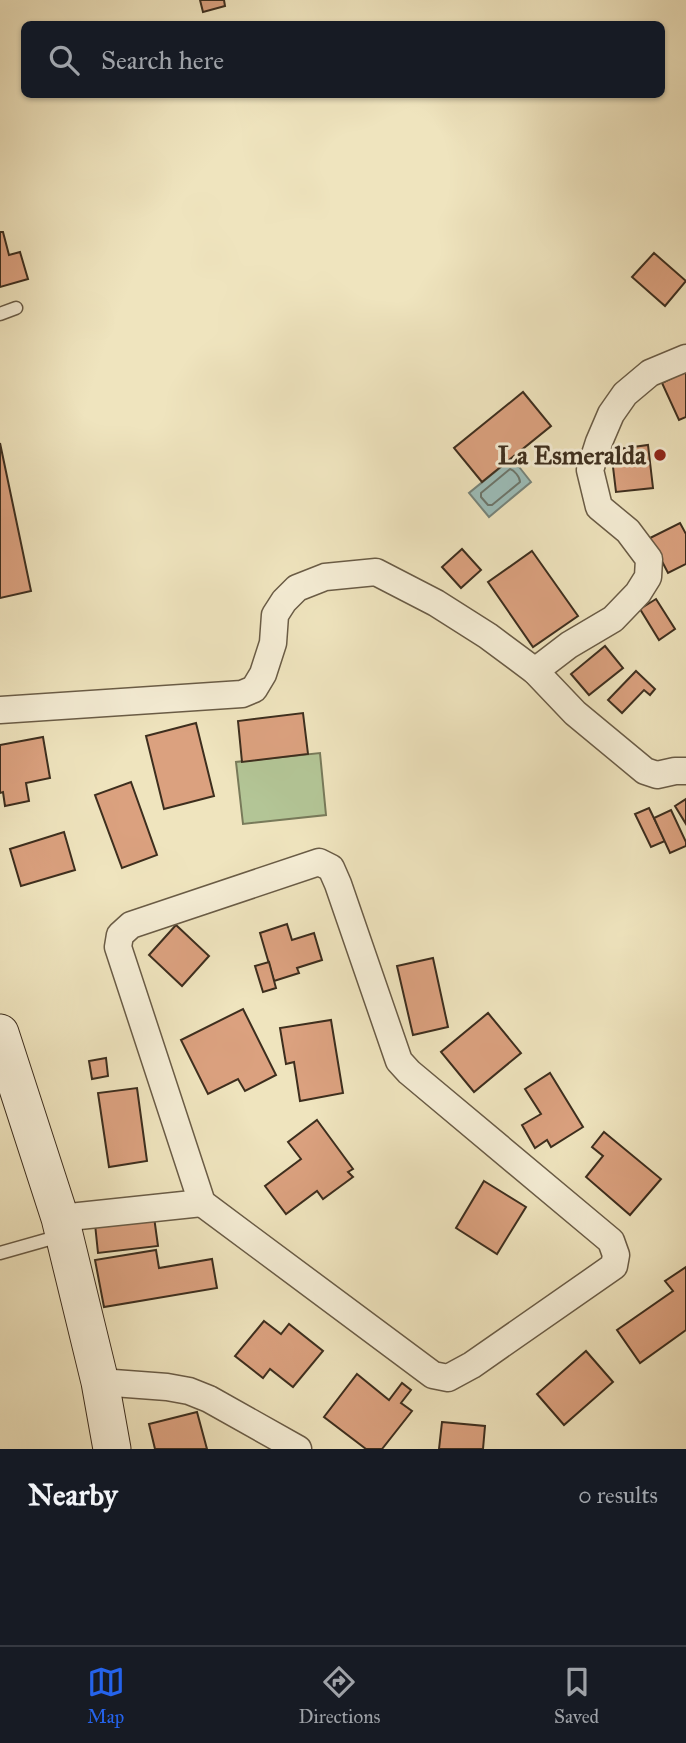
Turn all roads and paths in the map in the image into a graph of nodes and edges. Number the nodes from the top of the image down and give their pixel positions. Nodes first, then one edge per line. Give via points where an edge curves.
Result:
1 (16, 308) dead end
2 (0, 314) edge
3 (686, 358) edge
4 (534, 671) junction
5 (0, 710) edge
6 (686, 771) edge
7 (0, 1036) edge
8 (202, 1203) junction
9 (62, 1227) junction
10 (0, 1253) edge
11 (100, 1382) junction
12 (112, 1449) edge
13 (298, 1449) edge

1 - 2 lane
3 - 4 street via 650,373 625,394 611,414 590,470 599,507 628,531 649,559 648,577 613,619
4 - 5 street via 488,636 376,572 324,577 297,588 275,615 273,643 263,674 254,689 242,694
4 - 6 street via 575,713 645,771 657,775
7 - 9 main road
8 - 8 street via 433,1375 448,1378 614,1266 616,1255 611,1241 399,1061 338,884 331,868 319,862 131,925 120,935 118,947
8 - 9 street
9 - 10 lane
9 - 11 main road
11 - 12 main road
11 - 13 street via 189,1391

